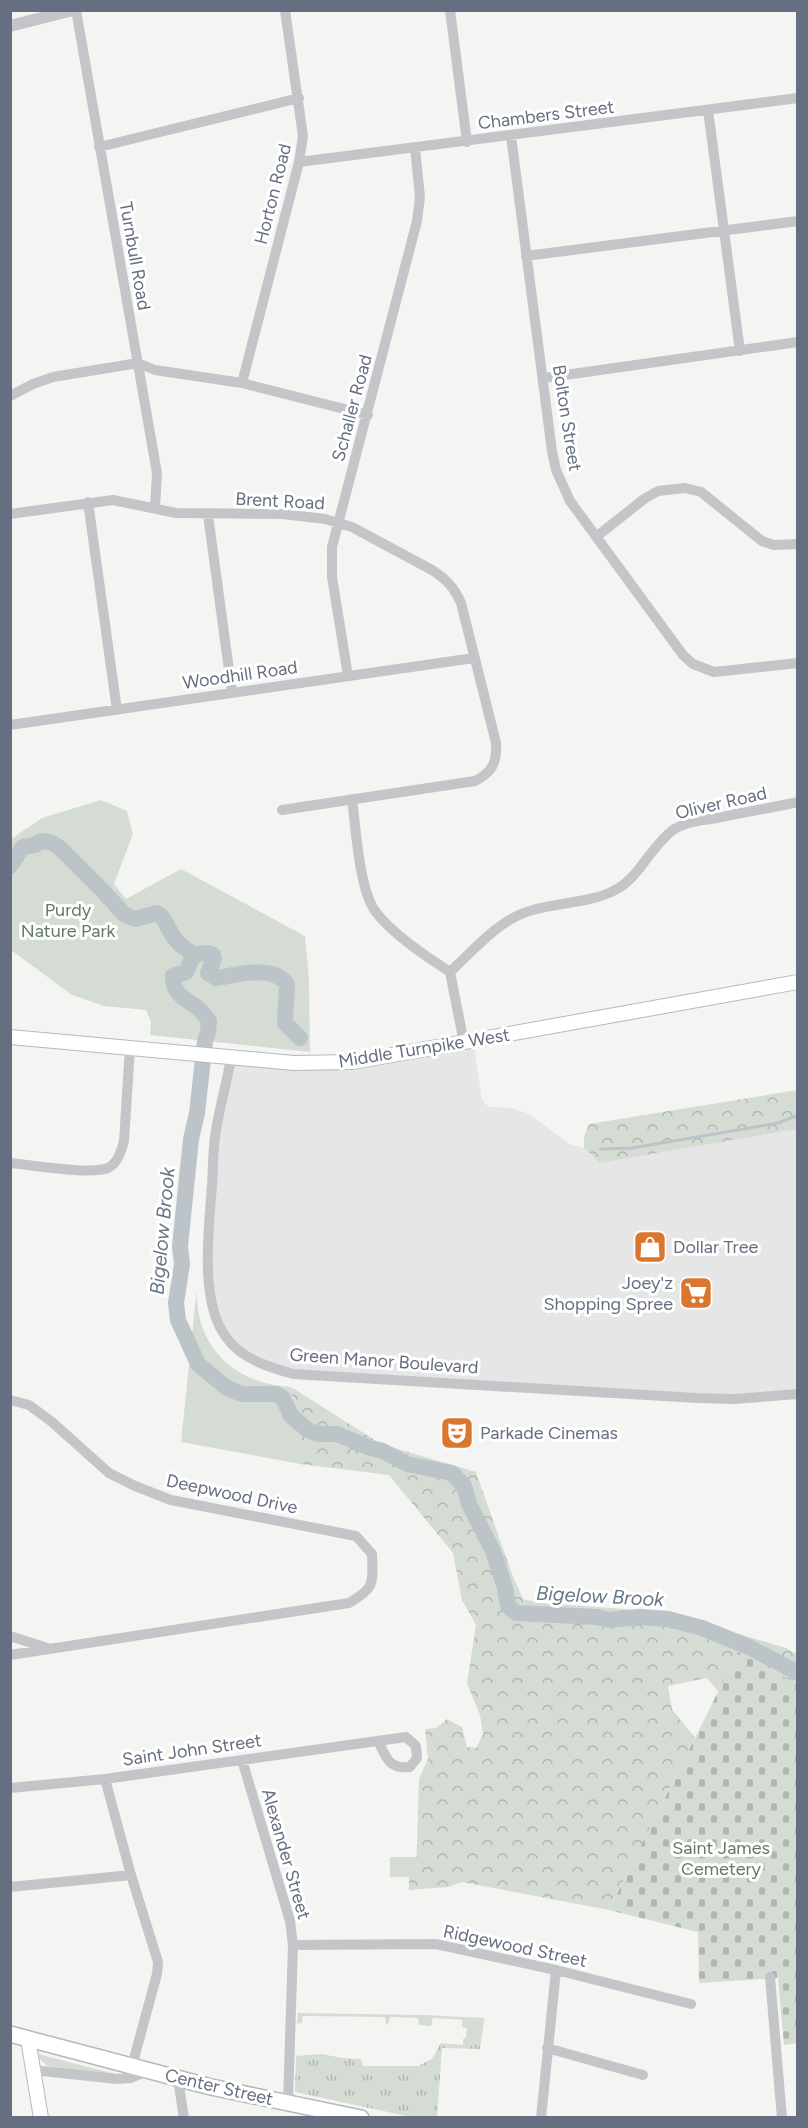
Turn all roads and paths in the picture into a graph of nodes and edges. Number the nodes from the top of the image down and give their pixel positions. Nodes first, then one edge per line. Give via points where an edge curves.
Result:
1 (75, 10) edge
2 (285, 10) edge
3 (450, 10) edge
4 (10, 26) edge
5 (299, 98) junction
6 (798, 98) edge
7 (708, 110) junction
8 (512, 136) junction
9 (467, 141) junction
10 (99, 147) junction
11 (415, 148) junction
12 (298, 162) junction
13 (798, 221) edge
14 (723, 230) junction
15 (526, 256) junction
16 (798, 342) edge
17 (740, 351) junction
18 (138, 363) junction
19 (544, 378) junction
20 (242, 382) junction
21 (10, 396) edge
22 (368, 415) junction
23 (88, 502) junction
24 (155, 507) junction
25 (10, 514) edge
26 (208, 515) junction
27 (339, 522) junction
28 (596, 537) junction
29 (798, 544) edge
30 (474, 658) junction
31 (798, 663) edge
32 (348, 676) junction
33 (232, 692) junction
34 (117, 710) junction
35 (10, 725) edge
36 (352, 799) junction
37 (798, 802) edge
38 (282, 810) dead end
39 (450, 972) junction
40 (798, 982) edge
41 (10, 1037) edge
42 (464, 1043) junction
43 (130, 1048) junction
44 (231, 1058) junction
45 (10, 1163) edge
46 (798, 1394) edge
47 (10, 1400) edge
48 (10, 1636) edge
49 (49, 1648) junction
50 (10, 1655) edge
51 (378, 1741) dead end
52 (242, 1760) junction
53 (105, 1779) junction
54 (10, 1788) edge
55 (131, 1875) junction
56 (10, 1887) edge
57 (293, 1945) junction
58 (556, 1970) junction
59 (770, 1977) dead end
60 (691, 2004) dead end
61 (10, 2034) edge
62 (28, 2039) junction
63 (547, 2048) junction
64 (132, 2066) junction
65 (33, 2070) junction
66 (148, 2071) junction
67 (642, 2075) dead end
68 (178, 2079) junction
69 (288, 2103) junction
70 (351, 2116) edge
71 (41, 2118) edge
72 (184, 2118) edge
73 (541, 2118) edge
74 (782, 2118) edge

1 - 4 street
1 - 10 street, Turnbull Road
2 - 5 street, Horton Road
3 - 9 street
5 - 10 street
5 - 12 street, Horton Road via 303,136
6 - 7 street, Chambers Street
7 - 8 street, Chambers Street
7 - 14 street
8 - 9 street, Chambers Street
8 - 15 street, Bolton Street
9 - 11 street, Chambers Street
10 - 18 street, Turnbull Road
11 - 12 street, Chambers Street
11 - 22 street, Schaller Road via 420,197 417,220
12 - 20 street, Horton Road
13 - 14 street
14 - 15 street
14 - 17 street
15 - 19 street, Bolton Street
16 - 17 street
17 - 19 street
18 - 20 street via 155,370
18 - 21 street via 53,377
18 - 24 street, Turnbull Road via 157,473
19 - 28 street, Bolton Street via 556,470 570,501
20 - 22 street
22 - 27 street, Schaller Road
23 - 24 street, Brent Road via 113,500
23 - 25 street, Brent Road
23 - 34 street
24 - 26 street, Brent Road
26 - 27 street, Brent Road via 282,514
26 - 33 street
27 - 30 street, Brent Road via 454,587
27 - 32 street, Schaller Road via 332,547 332,577
28 - 29 street via 658,491 685,488 701,492 762,541
28 - 31 street, Bolton Street via 693,664 714,672
30 - 32 street, Woodhill Road
30 - 36 street, Brent Road via 496,743 494,767 475,781
32 - 33 street, Woodhill Road
33 - 34 street, Woodhill Road
34 - 35 street, Woodhill Road
36 - 38 street
36 - 39 street via 362,872 375,911 391,928
37 - 39 street, Oliver Road via 675,828 617,889 531,910 512,919
39 - 42 street
40 - 42 main road, Middle Turnpike West
41 - 43 main road, Middle Turnpike West
42 - 44 main road, Middle Turnpike West via 353,1062
43 - 44 main road, Middle Turnpike West
43 - 45 street via 124,1141 120,1155 110,1167 94,1171
44 - 46 street, Green Manor Boulevard via 216,1131 208,1246 210,1297 215,1320 226,1339 247,1357 293,1374 697,1398
47 - 49 street, Deepwood Drive via 29,1405 109,1473 135,1486 171,1500 356,1536 372,1554 373,1577 367,1592 349,1603
48 - 49 street
49 - 50 street
51 - 52 street, Saint John Street
52 - 53 street, Saint John Street
52 - 57 street, Alexander Street via 290,1921
53 - 54 street, Saint John Street
53 - 55 street
55 - 56 street
55 - 64 street via 158,1962
57 - 58 street, Ridgewood Street via 436,1944
57 - 69 street, Alexander Street
58 - 60 street, Ridgewood Street
58 - 63 street
59 - 74 street
61 - 62 main road, Center Street
62 - 64 main road, Center Street
62 - 65 main road
63 - 67 street
63 - 73 street
64 - 66 main road, Center Street
65 - 66 street, Center Street via 117,2079
65 - 71 main road
66 - 68 main road, Center Street
68 - 69 main road, Center Street
68 - 72 street
69 - 70 main road, Center Street

